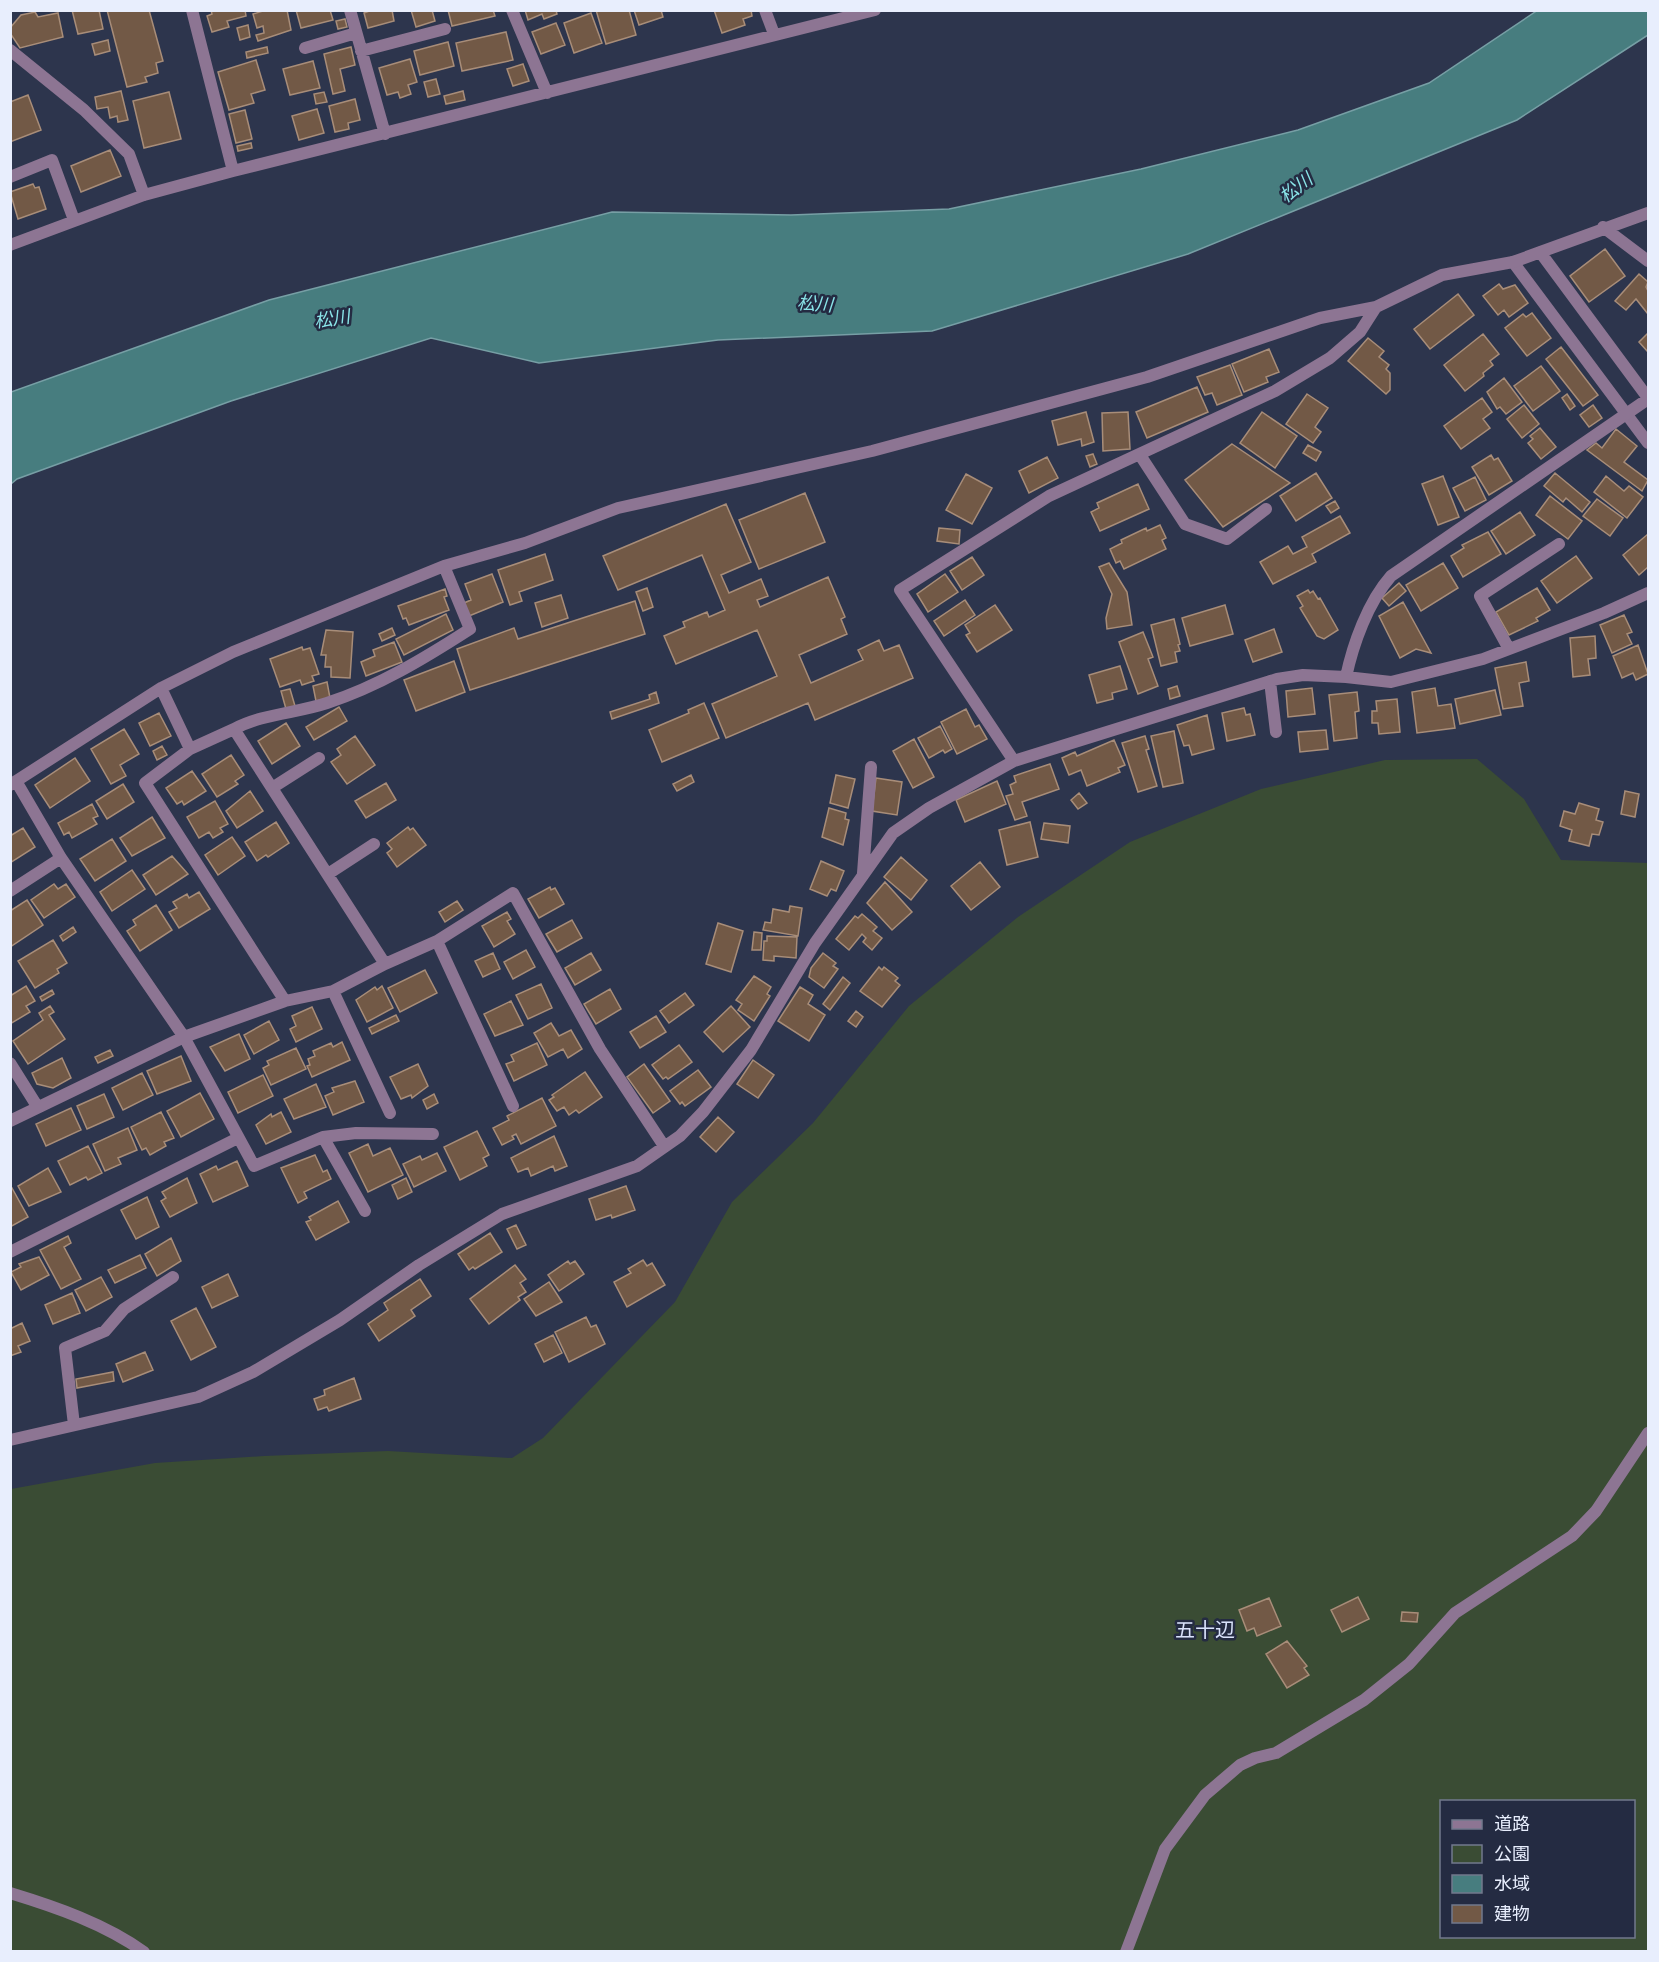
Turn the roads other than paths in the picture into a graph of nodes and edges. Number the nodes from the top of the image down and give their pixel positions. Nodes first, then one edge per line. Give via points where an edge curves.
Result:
1 (192, 10) edge
2 (350, 10) edge
3 (512, 10) edge
4 (765, 10) edge
5 (875, 10) edge
6 (445, 29) dead end
7 (356, 33) junction
8 (774, 34) junction
9 (305, 48) dead end
10 (10, 50) edge
11 (361, 51) junction
12 (547, 93) junction
13 (385, 134) junction
14 (233, 171) junction
15 (10, 177) edge
16 (144, 195) junction
17 (1648, 213) edge
18 (74, 220) junction
19 (1603, 227) junction
20 (10, 245) edge
21 (1540, 252) junction
22 (1648, 261) edge
23 (1513, 262) junction
24 (1376, 307) junction
25 (1648, 399) edge
26 (1629, 415) junction
27 (1648, 443) edge
28 (1140, 455) junction
29 (1266, 509) dead end
30 (1559, 544) dead end
31 (444, 566) junction
32 (1648, 593) edge
33 (1509, 649) junction
34 (1346, 677) junction
35 (1270, 681) junction
36 (161, 688) junction
37 (234, 729) junction
38 (1276, 732) dead end
39 (190, 749) junction
40 (319, 758) dead end
41 (1014, 761) junction
42 (871, 767) dead end
43 (13, 783) edge
44 (272, 788) junction
45 (374, 844) dead end
46 (61, 858) junction
47 (328, 874) junction
48 (862, 875) junction
49 (10, 891) edge
50 (437, 941) junction
51 (385, 964) junction
52 (333, 991) junction
53 (285, 1001) junction
54 (184, 1037) junction
55 (10, 1063) edge
56 (37, 1106) junction
57 (513, 1106) dead end
58 (390, 1113) dead end
59 (10, 1120) edge
60 (433, 1134) dead end
61 (323, 1137) junction
62 (238, 1138) junction
63 (664, 1146) junction
64 (365, 1211) dead end
65 (10, 1252) edge
66 (173, 1277) dead end
67 (74, 1425) junction
68 (1648, 1433) edge
69 (10, 1440) edge
70 (10, 1893) edge
71 (144, 1952) edge
72 (1126, 1952) edge

1 - 14 street
2 - 7 street
3 - 12 street
4 - 8 street
5 - 8 street
6 - 11 street
7 - 9 street
7 - 11 street
8 - 12 street
10 - 16 street via 84,110 129,154
11 - 13 street
12 - 13 street
13 - 14 street
14 - 16 street
15 - 18 street via 52,160
16 - 18 street
17 - 19 street
18 - 20 street
19 - 21 street
19 - 22 street
21 - 23 street
21 - 25 street
23 - 24 street via 1442,275
23 - 26 street
24 - 28 street via 1360,332 1330,358 1275,391
24 - 31 street via 1320,318 1147,377 872,451 618,508 525,543
25 - 26 street
26 - 27 street
26 - 34 street via 1390,576 1380,589 1350,658
28 - 29 street via 1185,524 1227,538
28 - 41 street via 1049,496 900,590
30 - 33 street via 1480,596
31 - 36 street via 233,652
31 - 37 street via 470,628 424,659 364,689 326,704 246,722
32 - 33 street
33 - 34 street via 1391,682
34 - 35 street via 1303,675
35 - 38 street
35 - 41 street
36 - 39 street
36 - 43 street
37 - 39 street
37 - 44 street
39 - 53 street via 145,783
40 - 44 street
41 - 48 street via 929,808 893,833
42 - 48 street
43 - 46 street
44 - 47 street
45 - 47 street
46 - 49 street
46 - 54 street
47 - 51 street
48 - 63 street via 815,943 751,1050 703,1112
50 - 51 street
50 - 57 street
50 - 63 street via 513,893 600,1049
51 - 52 street
52 - 53 street
52 - 58 street
53 - 54 street
54 - 56 street
54 - 62 street
55 - 56 street
56 - 59 street
60 - 61 street via 356,1133
61 - 62 street via 254,1166
61 - 64 street
62 - 65 street
63 - 67 street via 637,1166 502,1214 253,1372 198,1397
66 - 67 street via 124,1309 105,1331 65,1348
67 - 69 street
68 - 72 street via 1596,1511 1572,1536 1455,1613 1409,1664 1364,1700 1276,1753 1240,1765 1205,1795 1165,1849
70 - 71 street via 53,1907

